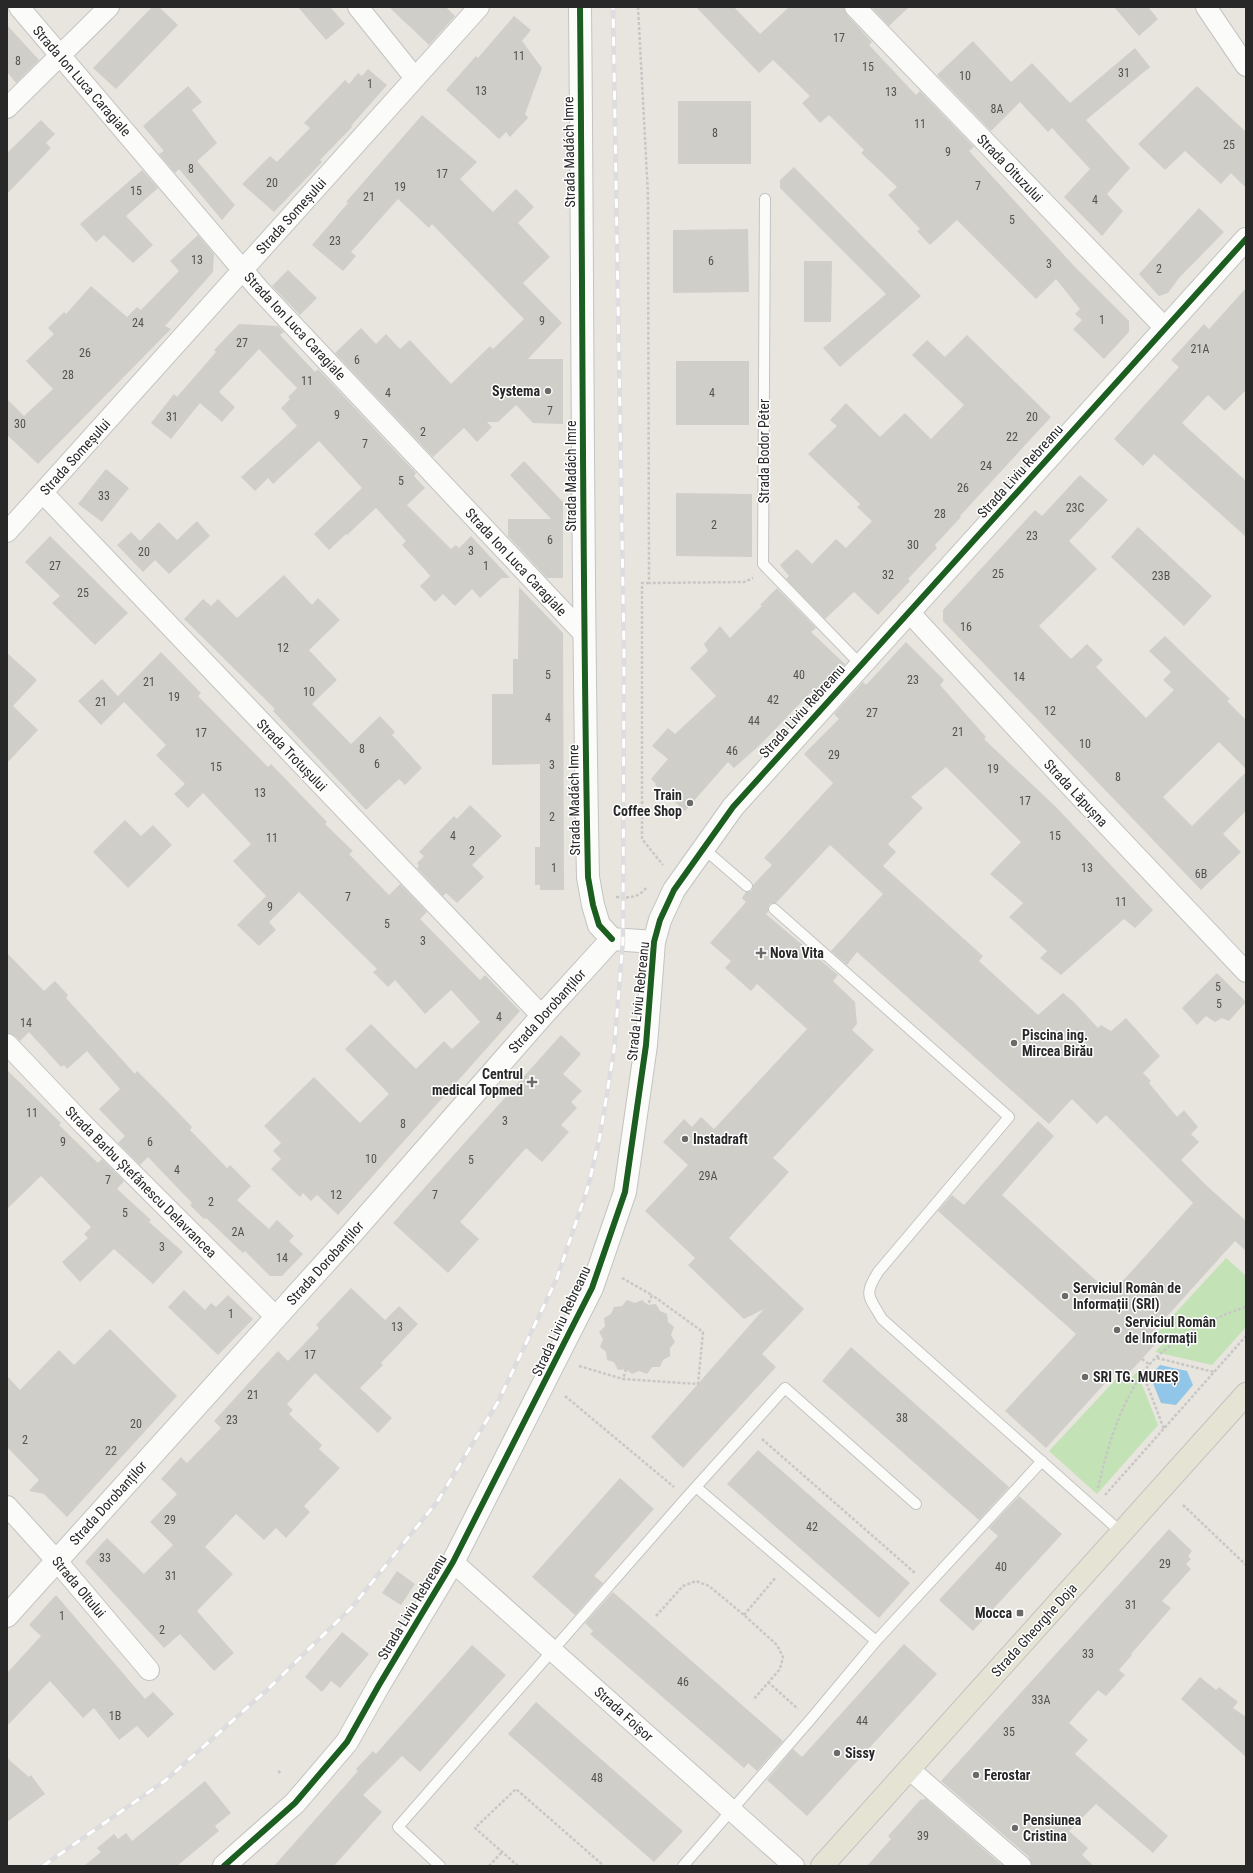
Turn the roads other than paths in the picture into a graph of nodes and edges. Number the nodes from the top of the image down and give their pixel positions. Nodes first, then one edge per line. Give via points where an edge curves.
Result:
1 (18, 7) edge
2 (110, 7) edge
3 (358, 7) edge
4 (479, 7) edge
5 (580, 7) edge
6 (855, 7) edge
7 (1206, 7) edge
8 (60, 56) junction
9 (1246, 66) edge
10 (415, 78) junction
11 (7, 108) edge
12 (765, 199) dead end
13 (1246, 239) edge
14 (243, 270) junction
15 (1166, 329) junction
16 (43, 493) junction
17 (9, 526) edge
18 (908, 611) junction
19 (583, 633) junction
20 (860, 664) junction
21 (703, 848) junction
22 (747, 886) dead end
23 (774, 909) dead end
24 (612, 939) junction
25 (654, 942) junction
26 (1246, 972) edge
27 (542, 1016) junction
28 (7, 1044) edge
29 (276, 1316) junction
30 (1246, 1394) edge
31 (1042, 1461) junction
32 (696, 1488) junction
33 (916, 1504) dead end
34 (7, 1506) edge
35 (1121, 1532) junction
36 (56, 1560) junction
37 (453, 1562) junction
38 (7, 1616) edge
39 (876, 1641) junction
40 (554, 1650) junction
41 (149, 1670) dead end
42 (910, 1770) junction
43 (731, 1811) junction
44 (224, 1866) edge
45 (440, 1866) edge
46 (683, 1866) edge
47 (794, 1866) edge
48 (822, 1866) edge
49 (1021, 1866) edge

1 - 8 street, Strada Ion Luca Caragiale
2 - 8 street
3 - 10 street
4 - 10 street, Strada Someșului
5 - 19 street, Strada Madách Imre
6 - 15 street, Strada Oituzului
7 - 9 street
8 - 11 street
8 - 14 street, Strada Ion Luca Caragiale
10 - 14 street, Strada Someșului
12 - 20 lane, Strada Bodor Péter via 763,564
13 - 15 street, Strada Liviu Rebreanu
14 - 16 street, Strada Someșului
14 - 19 street, Strada Ion Luca Caragiale
15 - 18 street, Strada Liviu Rebreanu
16 - 17 street, Strada Someșului
16 - 27 street, Strada Trotușului
18 - 20 street, Strada Liviu Rebreanu
18 - 26 street, Strada Lăpușna
19 - 24 street, Strada Madách Imre via 588,877 599,925
20 - 21 street, Strada Liviu Rebreanu via 733,807
21 - 22 lane
21 - 25 street, Strada Liviu Rebreanu via 674,890 660,920
23 - 31 lane via 1009,1117 878,1272 869,1287 869,1297 882,1319
24 - 25 street
24 - 27 street, Strada Dorobanților
25 - 37 street, Strada Liviu Rebreanu via 646,1045 625,1192 592,1288
27 - 29 street, Strada Dorobanților
28 - 29 street, Strada Barbu Ștefănescu Delavrancea via 89,1131
29 - 36 street, Strada Dorobanților
30 - 35 main road, Strada Gheorghe Doja
31 - 35 lane
31 - 39 lane
32 - 33 lane via 785,1388
32 - 39 lane
32 - 40 lane
34 - 36 street, Strada Oltului
35 - 42 main road, Strada Gheorghe Doja
36 - 38 street, Strada Dorobanților
36 - 41 street, Strada Oltului
37 - 40 street, Strada Foișor
37 - 44 street, Strada Liviu Rebreanu via 346,1742 295,1803
39 - 43 lane
40 - 43 street, Strada Foișor
40 - 45 lane via 398,1827
42 - 48 main road, Strada Gheorghe Doja
42 - 49 street
43 - 46 lane
43 - 47 street, Strada Foișor

